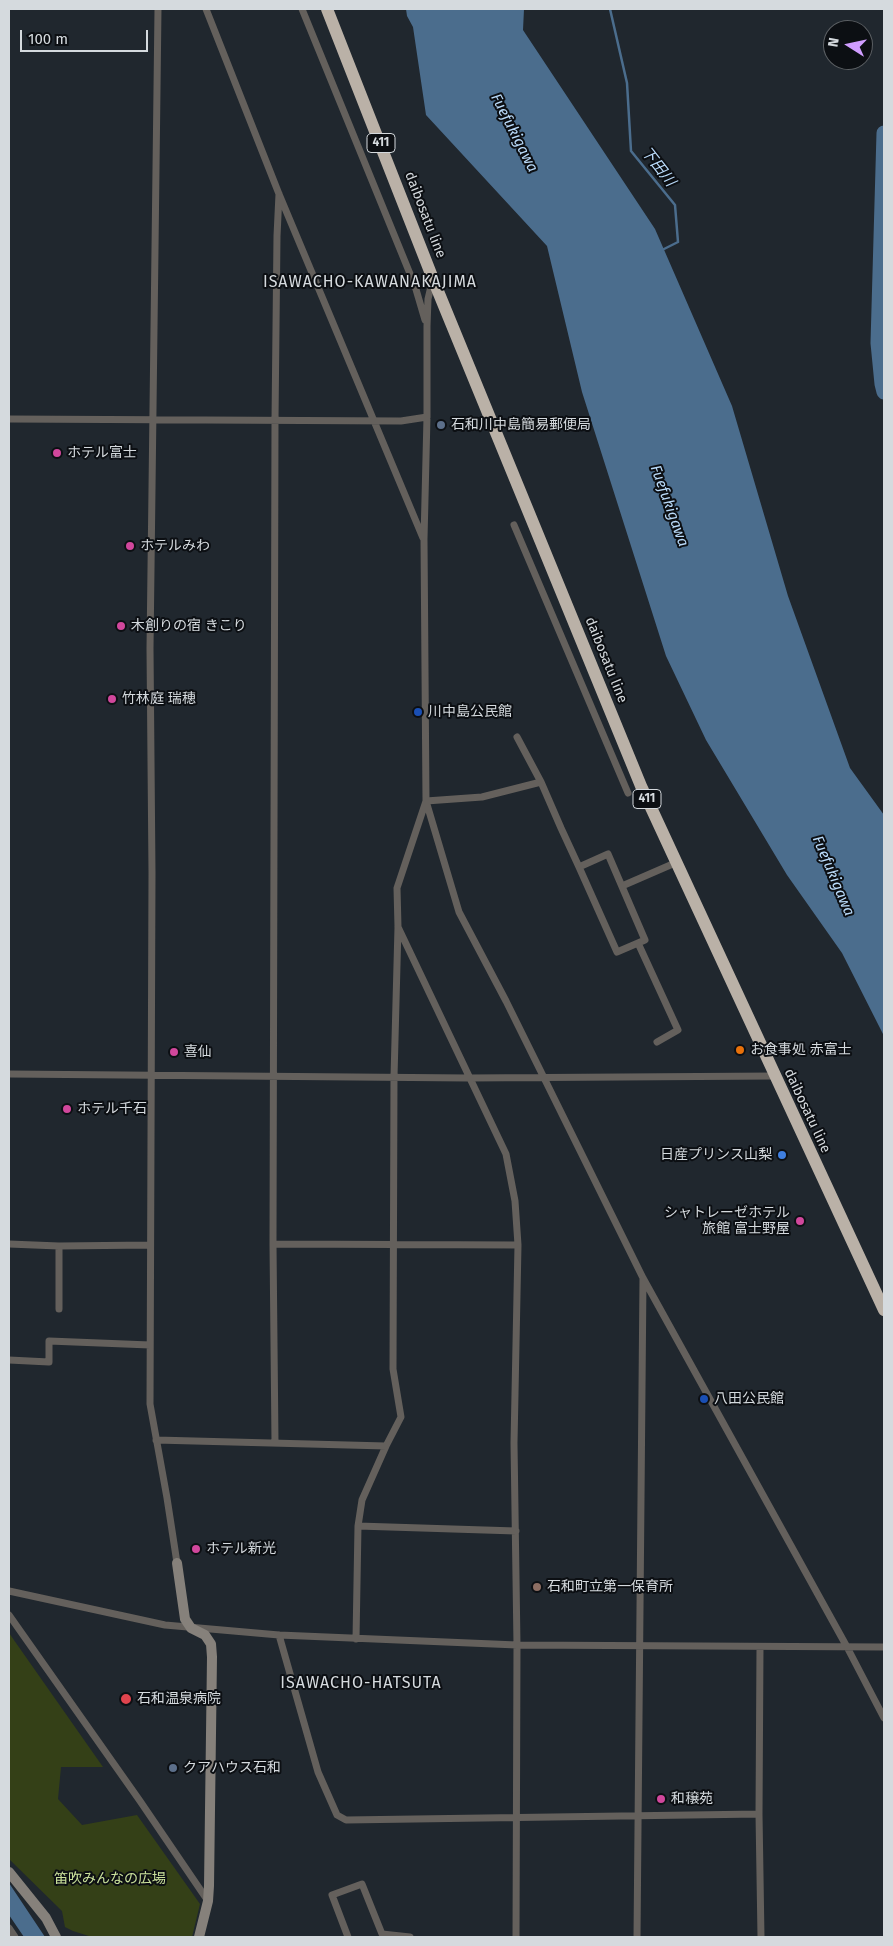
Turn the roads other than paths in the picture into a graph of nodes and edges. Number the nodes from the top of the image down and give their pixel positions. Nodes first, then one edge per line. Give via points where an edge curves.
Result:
1 (158, 9) edge
2 (206, 9) edge
3 (302, 9) edge
4 (327, 9) edge
5 (279, 194) junction
6 (433, 279) junction
7 (427, 326) junction
8 (427, 417) junction
9 (9, 419) edge
10 (154, 420) junction
11 (274, 420) junction
12 (373, 421) junction
13 (514, 525) dead end
14 (424, 539) junction
15 (610, 711) junction
16 (595, 715) junction
17 (517, 737) dead end
18 (541, 782) junction
19 (628, 793) dead end
20 (426, 801) junction
21 (676, 863) junction
22 (579, 867) junction
23 (622, 886) junction
24 (398, 927) junction
25 (638, 943) junction
26 (657, 1042) dead end
27 (9, 1074) edge
28 (150, 1076) junction
29 (274, 1076) junction
30 (774, 1076) junction
31 (394, 1078) junction
32 (468, 1078) junction
33 (543, 1078) junction
34 (9, 1244) edge
35 (273, 1244) junction
36 (394, 1245) junction
37 (518, 1245) junction
38 (59, 1246) junction
39 (150, 1246) junction
40 (643, 1278) junction
41 (59, 1309) dead end
42 (884, 1310) edge
43 (150, 1345) junction
44 (9, 1360) edge
45 (156, 1440) junction
46 (275, 1442) junction
47 (386, 1446) junction
48 (358, 1526) junction
49 (516, 1531) junction
50 (177, 1563) joint
51 (9, 1590) edge
52 (9, 1615) edge
53 (190, 1628) junction
54 (279, 1635) junction
55 (356, 1639) junction
56 (517, 1645) junction
57 (639, 1646) junction
58 (847, 1646) junction
59 (760, 1647) junction
60 (884, 1647) edge
61 (884, 1718) edge
62 (759, 1814) junction
63 (637, 1815) junction
64 (516, 1816) junction
65 (9, 1872) edge
66 (208, 1901) junction
67 (9, 1928) edge
68 (15, 1937) edge
69 (56, 1937) edge
70 (199, 1937) edge
71 (348, 1937) edge
72 (410, 1937) edge
73 (516, 1937) edge
74 (637, 1937) edge
75 (761, 1937) edge

1 - 10 street
2 - 5 street
3 - 7 street via 415,286
4 - 6 highway, daibosatu line / 411
5 - 11 street
5 - 12 street
6 - 7 street
6 - 15 highway, daibosatu line / 411
7 - 8 street
8 - 12 street
8 - 14 street
9 - 10 street
10 - 11 street
10 - 28 street via 150,648
11 - 12 street
11 - 29 street
12 - 14 street
13 - 16 street
14 - 20 street
15 - 16 street
15 - 21 highway, daibosatu line / 411
16 - 19 street
17 - 18 street
18 - 20 street via 482,797
18 - 22 street
20 - 24 street via 397,888
20 - 33 street via 459,912
21 - 23 street
21 - 30 highway, daibosatu line / 411
22 - 23 street via 608,854
22 - 25 street via 617,952
23 - 25 street via 645,940
24 - 31 street
24 - 32 street
25 - 26 street via 678,1030
27 - 28 street
28 - 29 street
28 - 39 street
29 - 31 street
29 - 35 street
30 - 33 street
30 - 42 highway, daibosatu line / 411
31 - 32 street
31 - 36 street
32 - 33 street
32 - 37 street via 506,1154 515,1201
33 - 40 street
34 - 38 street
35 - 36 street
35 - 46 street
36 - 37 street
36 - 47 street via 393,1369 401,1417
37 - 49 street via 514,1443
38 - 39 street
38 - 41 street
39 - 43 street
40 - 57 street
40 - 58 street
43 - 44 street via 49,1341 49,1362
43 - 45 street via 150,1404
45 - 46 street
45 - 50 street
46 - 47 street
47 - 48 street via 362,1500
48 - 49 street
48 - 55 street
49 - 56 street
50 - 53 street via 183,1610
51 - 53 street
52 - 66 street
53 - 54 street
53 - 66 street via 205,1635 211,1644
54 - 55 street
54 - 64 street via 318,1772 337,1815 346,1820
55 - 56 street
56 - 57 street
56 - 64 street
57 - 59 street
57 - 63 street
58 - 59 street
58 - 60 street
58 - 61 street
59 - 62 street
62 - 63 street
62 - 75 street
63 - 64 street
63 - 74 street
64 - 73 street
65 - 69 street via 46,1918
66 - 70 street
67 - 68 street
71 - 72 street via 332,1895 362,1884 382,1934

